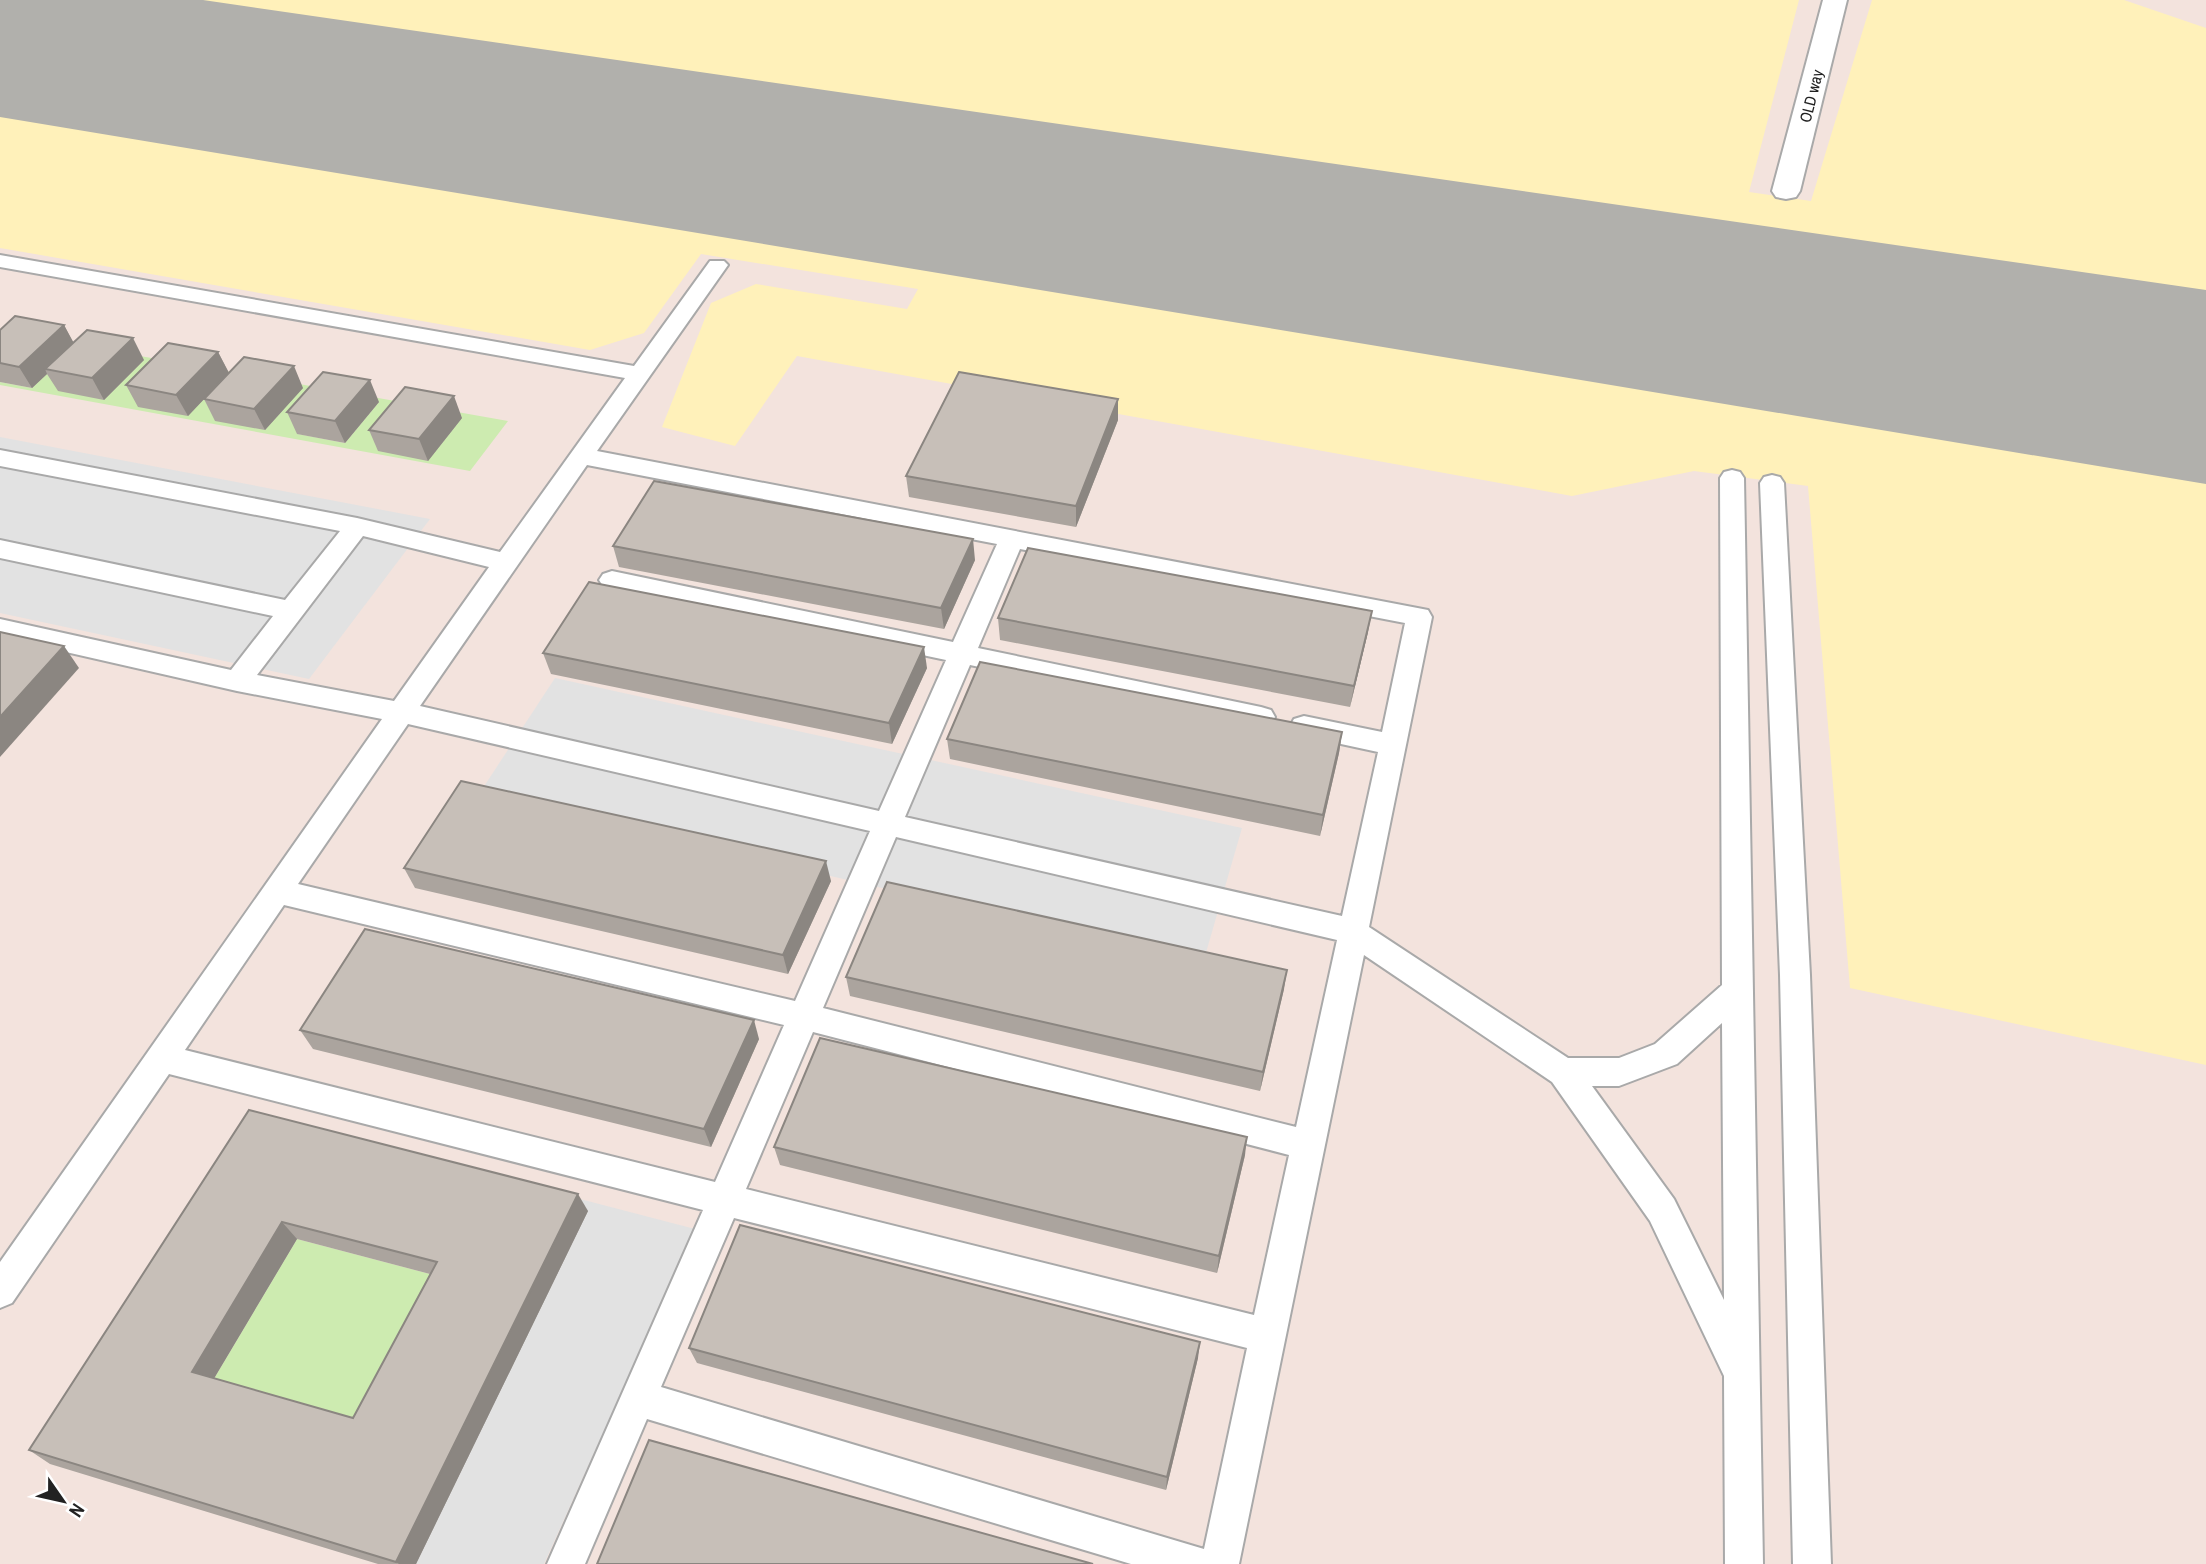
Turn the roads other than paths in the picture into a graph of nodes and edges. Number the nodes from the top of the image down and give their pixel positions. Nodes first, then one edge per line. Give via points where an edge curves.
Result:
1 (1835, 0) edge
2 (1786, 191) dead end
3 (0, 261) edge
4 (718, 265) dead end
5 (640, 374) junction
6 (582, 456) junction
7 (0, 458) edge
8 (1732, 478) dead end
9 (1772, 483) dead end
10 (357, 526) junction
11 (1012, 538) junction
12 (0, 549) edge
13 (506, 562) junction
14 (612, 580) dead end
15 (292, 611) junction
16 (0, 628) edge
17 (962, 653) junction
18 (237, 681) junction
19 (401, 712) junction
20 (1393, 745) junction
21 (887, 826) junction
22 (277, 891) junction
23 (1352, 931) junction
24 (1738, 990) junction
25 (805, 1017) junction
26 (161, 1058) junction
27 (1563, 1072) junction
28 (1308, 1144) junction
29 (726, 1199) junction
30 (0, 1291) edge
31 (1267, 1336) junction
32 (1742, 1376) junction
33 (639, 1398) junction
34 (566, 1564) edge
35 (1195, 1564) edge
36 (1220, 1564) edge
37 (1744, 1564) edge
38 (1812, 1564) edge

1 - 2 street, OLD way
3 - 5 lane
4 - 5 lane
5 - 6 lane
6 - 11 lane
6 - 13 lane
7 - 10 lane
8 - 24 lane
9 - 38 lane via 1795,988
10 - 13 lane
10 - 15 lane
11 - 17 lane
11 - 20 lane via 1419,617
12 - 15 lane
13 - 19 lane
14 - 17 lane
15 - 18 lane
16 - 18 lane
17 - 20 lane
17 - 21 lane
18 - 19 lane
19 - 21 lane
19 - 22 lane
20 - 23 lane
21 - 23 lane
21 - 25 lane
22 - 25 lane
22 - 26 lane
23 - 27 lane
23 - 28 lane
24 - 27 lane via 1666,1054 1619,1072
24 - 32 lane
25 - 28 lane
25 - 29 lane
26 - 29 lane
26 - 30 lane
27 - 32 lane via 1662,1210
28 - 31 lane
29 - 31 lane
29 - 33 lane
31 - 36 lane
32 - 37 lane
33 - 34 lane
33 - 35 lane

